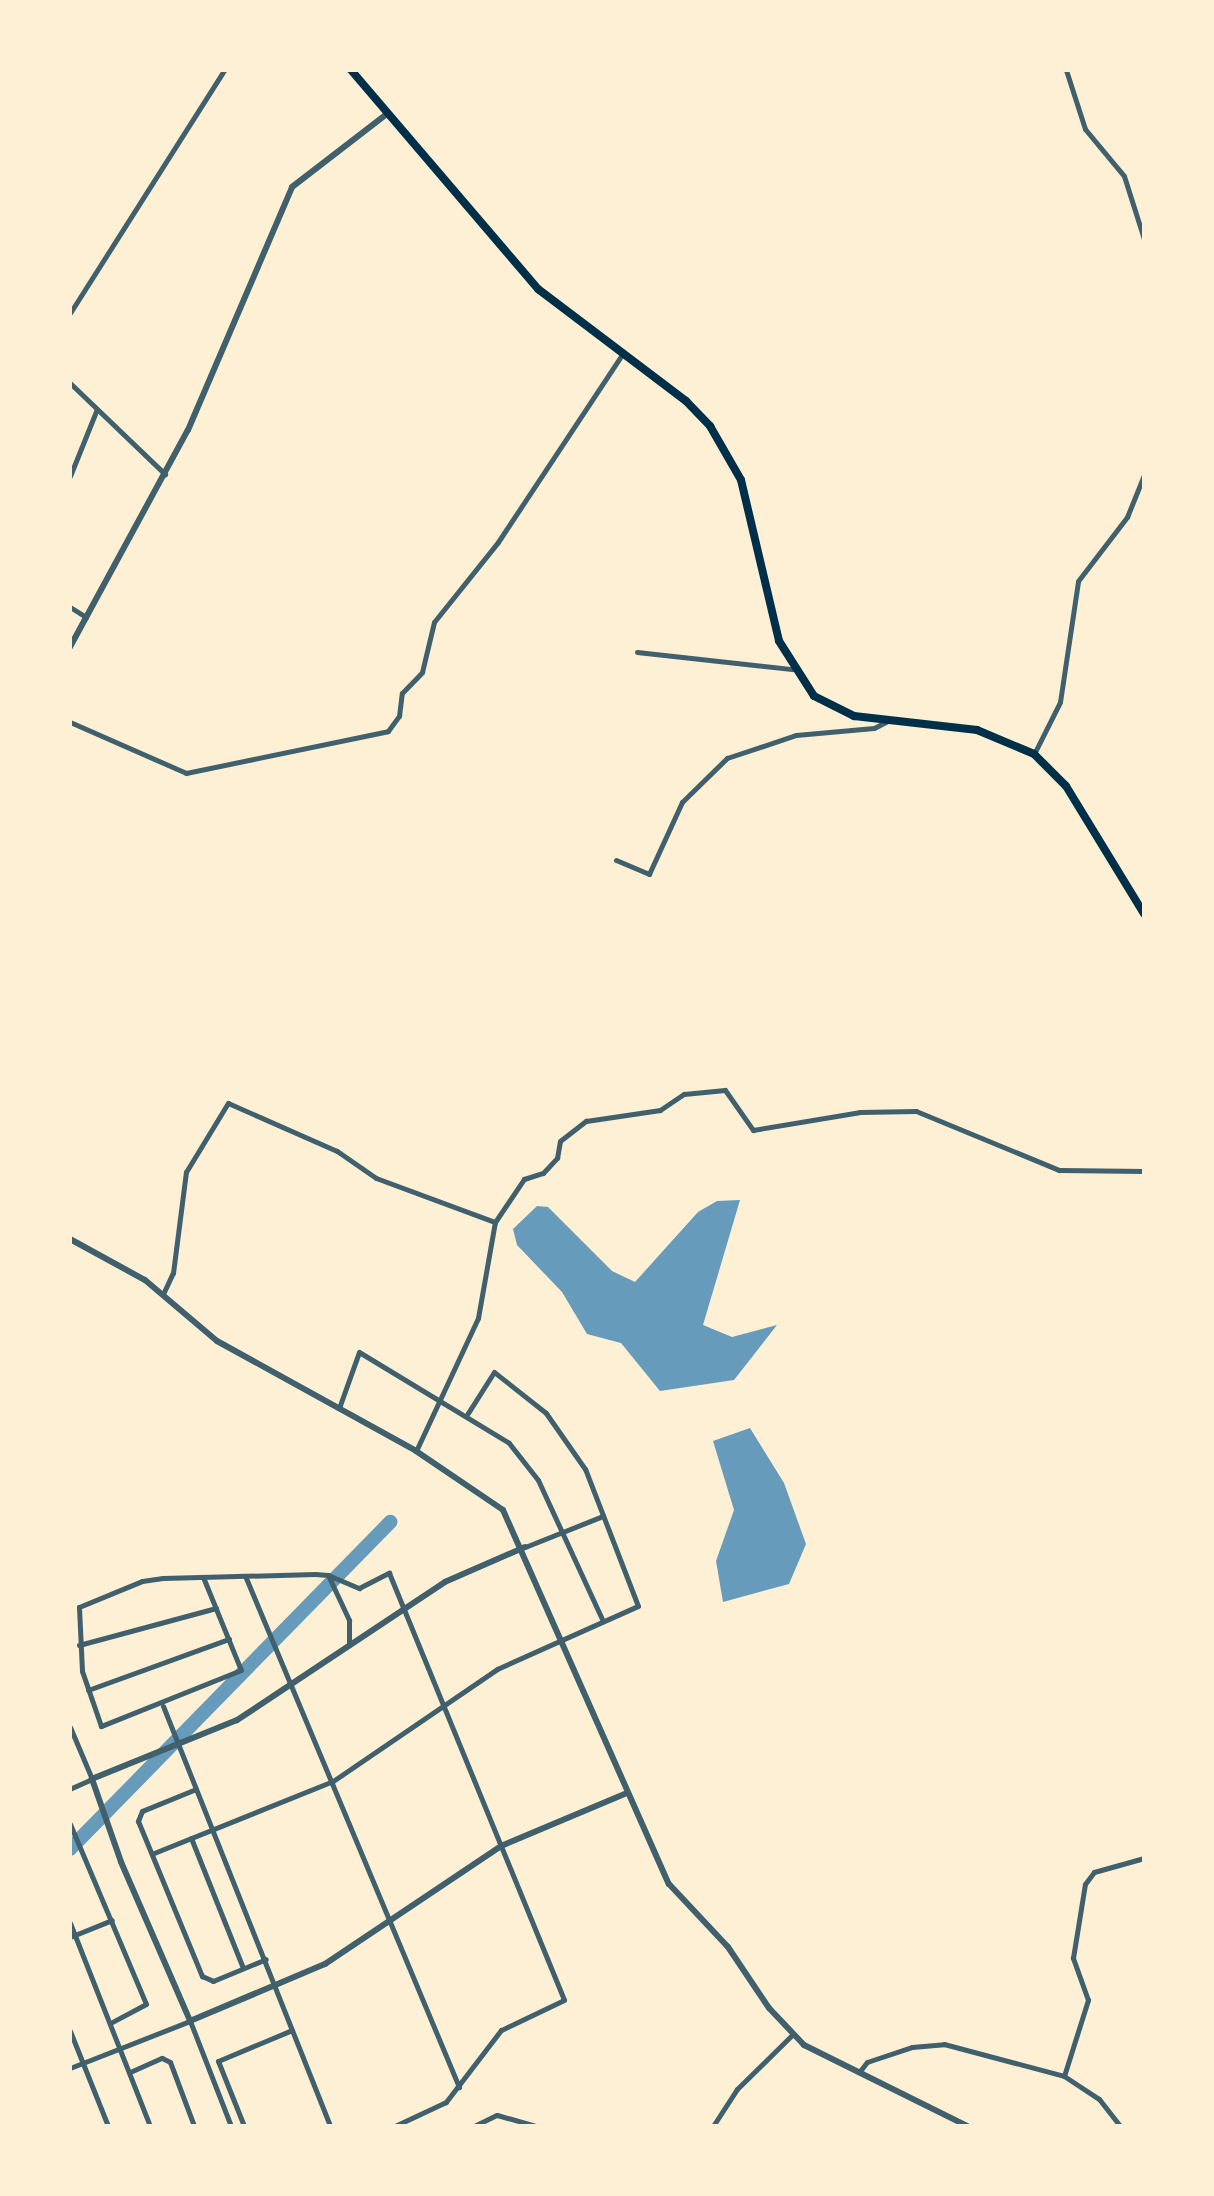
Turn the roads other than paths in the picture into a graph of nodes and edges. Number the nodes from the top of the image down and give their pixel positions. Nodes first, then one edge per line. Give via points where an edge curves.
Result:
1 (224, 70) edge
2 (351, 70) edge
3 (1066, 70) edge
4 (388, 112) junction
5 (1144, 239) edge
6 (70, 313) edge
7 (622, 355) junction
8 (70, 384) edge
9 (97, 409) junction
10 (165, 474) junction
11 (1144, 475) edge
12 (70, 476) edge
13 (70, 607) edge
14 (86, 617) junction
15 (70, 647) edge
16 (636, 652) dead end
17 (792, 669) junction
18 (888, 721) junction
19 (70, 722) edge
20 (1034, 754) junction
21 (616, 860) dead end
22 (1144, 914) edge
23 (1144, 1171) edge
24 (495, 1222) junction
25 (70, 1239) edge
26 (163, 1294) junction
27 (440, 1398) junction
28 (338, 1408) junction
29 (468, 1413) junction
30 (416, 1451) junction
31 (603, 1516) junction
32 (562, 1532) junction
33 (525, 1547) junction
34 (328, 1575) junction
35 (245, 1576) junction
36 (202, 1577) junction
37 (404, 1607) junction
38 (216, 1608) junction
39 (603, 1622) junction
40 (228, 1639) junction
41 (565, 1640) junction
42 (79, 1645) junction
43 (349, 1645) junction
44 (295, 1683) junction
45 (88, 1690) junction
46 (443, 1704) junction
47 (163, 1705) junction
48 (70, 1726) edge
49 (178, 1745) junction
50 (92, 1779) junction
51 (334, 1781) junction
52 (70, 1789) edge
53 (196, 1790) junction
54 (625, 1794) junction
55 (70, 1824) edge
56 (212, 1830) junction
57 (190, 1838) junction
58 (501, 1846) junction
59 (154, 1852) junction
60 (1144, 1858) edge
61 (112, 1920) junction
62 (392, 1922) junction
63 (70, 1923) edge
64 (73, 1936) edge
65 (267, 1958) junction
66 (243, 1968) junction
67 (277, 1982) junction
68 (190, 2021) junction
69 (112, 2022) junction
70 (292, 2030) junction
71 (70, 2031) edge
72 (792, 2035) junction
73 (121, 2048) junction
74 (83, 2063) junction
75 (70, 2068) edge
76 (130, 2072) junction
77 (859, 2073) junction
78 (1064, 2076) junction
79 (459, 2087) junction
80 (108, 2126) edge
81 (150, 2126) edge
82 (194, 2126) edge
83 (230, 2126) edge
84 (244, 2126) edge
85 (330, 2126) edge
86 (395, 2126) edge
87 (474, 2126) edge
88 (536, 2126) edge
89 (713, 2126) edge
90 (967, 2126) edge
91 (1120, 2126) edge

1 - 6 street
2 - 4 main road
3 - 5 street via 1085,129 1124,176
4 - 7 main road via 523,273
4 - 10 street via 292,187
7 - 17 main road via 686,401 726,450 744,491 774,623
7 - 19 street via 498,542 434,622 422,672 402,693 399,716 388,731 186,773
8 - 9 street
9 - 10 street
9 - 12 street
10 - 14 street
11 - 20 street via 1127,516 1078,581 1060,702
13 - 14 street
14 - 15 street
16 - 17 street
17 - 18 main road via 831,707
18 - 20 main road via 978,730
18 - 21 street via 796,735 727,758 682,802 649,874
20 - 22 main road via 1066,786
23 - 24 street via 1059,1170 916,1111 860,1112 753,1130 725,1090 684,1094 660,1110 578,1126 560,1141 557,1158 543,1173 524,1179
24 - 26 street via 376,1178 337,1151 228,1103 186,1172
24 - 27 street via 478,1318
25 - 26 street
26 - 28 street via 218,1341
27 - 28 street via 358,1352
27 - 29 street
27 - 30 street
28 - 30 street
29 - 31 street via 494,1372 571,1443
29 - 32 street via 519,1453
30 - 33 street via 503,1510
31 - 32 street
31 - 39 street via 638,1606
32 - 33 street
32 - 39 street
33 - 37 street
33 - 41 street
34 - 35 street
34 - 37 street via 359,1588 389,1573
34 - 43 street via 349,1620
35 - 36 street
35 - 44 street
36 - 38 street
36 - 42 street via 152,1578 84,1600
37 - 43 street
37 - 46 street
38 - 40 street
38 - 42 street
39 - 41 street
40 - 45 street
40 - 47 street via 241,1670
41 - 46 street via 497,1669
41 - 54 street
42 - 45 street
43 - 44 street
44 - 49 street via 237,1720
44 - 51 street
45 - 47 street via 102,1727
46 - 51 street
46 - 58 street
47 - 49 street
48 - 50 street
49 - 50 street
49 - 53 street
50 - 52 street
50 - 68 street
51 - 56 street
51 - 62 street
53 - 56 street
53 - 59 street via 142,1811 138,1821
54 - 58 street
54 - 72 street via 669,1884 728,1947
55 - 61 street
56 - 57 street
56 - 65 street
57 - 59 street
57 - 66 street
58 - 62 street
58 - 79 street via 564,2000 497,2033
59 - 66 street via 202,1976 213,1981
60 - 78 street via 1094,1872 1085,1884 1073,1958 1088,2000
61 - 64 street
61 - 69 street via 146,2004
62 - 67 street via 325,1964
62 - 79 street
63 - 64 street
64 - 69 street
65 - 66 street
65 - 67 street
67 - 68 street
67 - 70 street
68 - 73 street
68 - 83 street
69 - 73 street
70 - 84 street via 218,2061
70 - 85 street
71 - 74 street
72 - 77 street
72 - 89 street via 737,2089
73 - 74 street
73 - 76 street
74 - 75 street
74 - 80 street
76 - 81 street
76 - 82 street via 162,2058 170,2062
77 - 78 street via 868,2062 934,2043
77 - 90 street
78 - 91 street via 1099,2099
79 - 86 street via 446,2102
87 - 88 street via 497,2115

